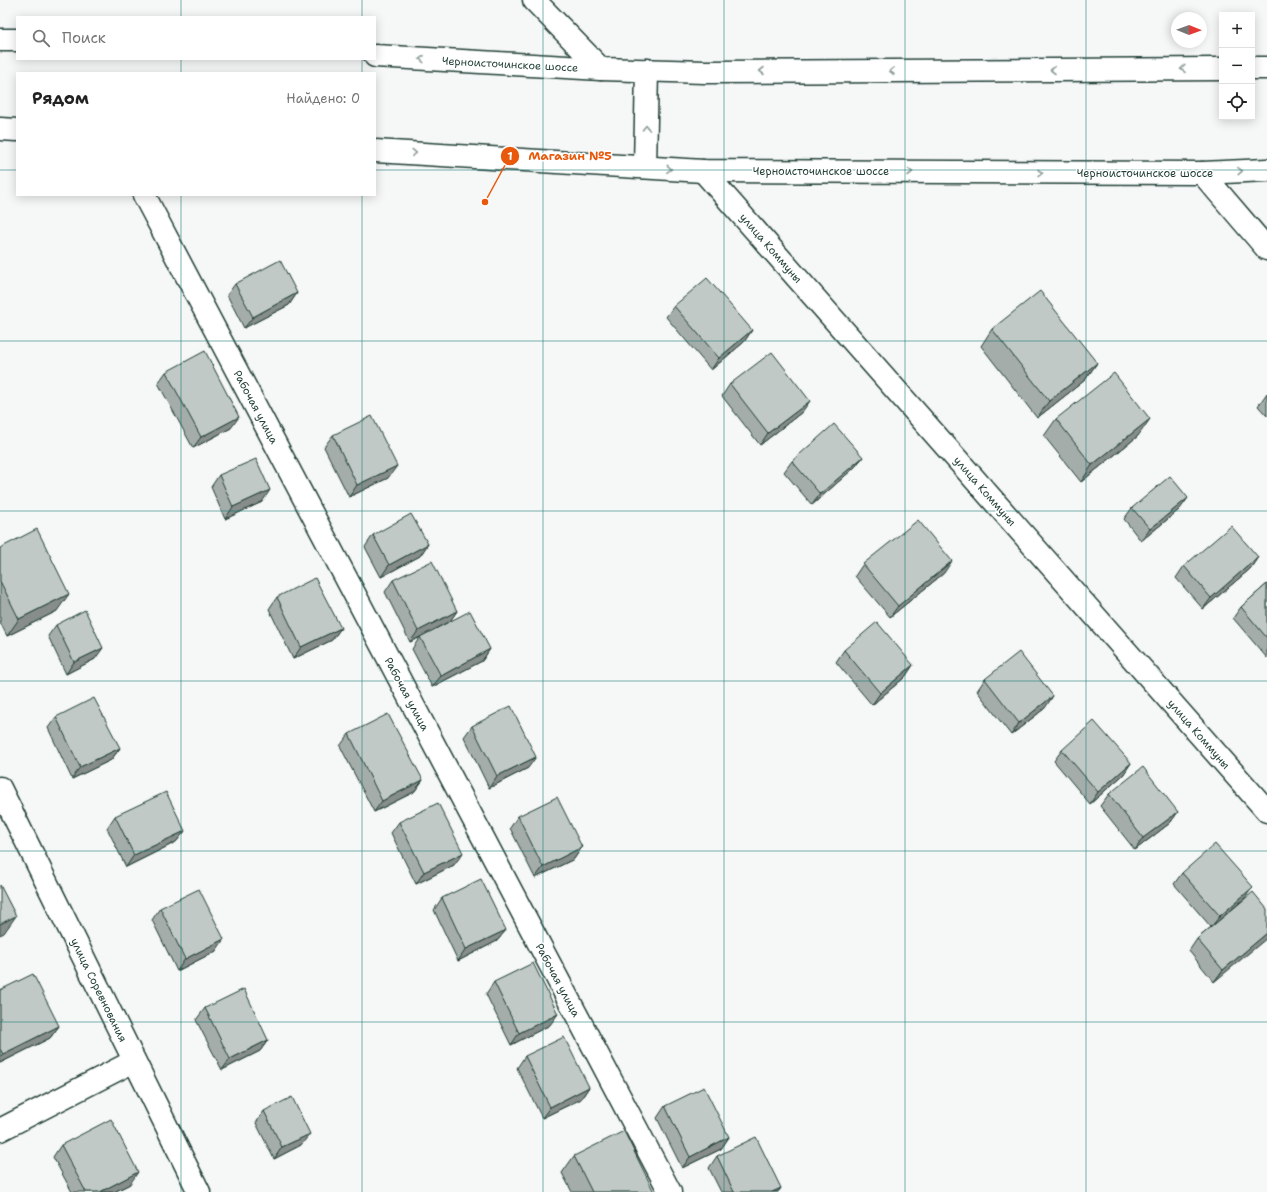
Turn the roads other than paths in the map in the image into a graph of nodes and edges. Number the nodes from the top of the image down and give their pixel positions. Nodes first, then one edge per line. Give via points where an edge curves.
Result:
1 (534, 0) edge
2 (0, 40) edge
3 (16, 40) edge
4 (376, 56) edge
5 (1255, 68) edge
6 (1267, 68) edge
7 (601, 69) junction
8 (1219, 69) edge
9 (647, 70) junction
10 (0, 129) edge
11 (16, 130) edge
12 (376, 151) edge
13 (645, 167) junction
14 (1267, 170) edge
15 (703, 171) junction
16 (1202, 174) junction
17 (145, 196) edge
18 (1267, 249) edge
19 (0, 788) edge
20 (1267, 811) edge
21 (134, 1061) junction
22 (0, 1130) edge
23 (199, 1192) edge
24 (670, 1192) edge

1 - 7 street
2 - 3 street
7 -> 4 street, Черноисточинское шоссе
5 - 6 street
7 - 9 street, Черноисточинское шоссе
8 -> 9 street, Черноисточинское шоссе via 728,72
13 -> 9 street
10 - 11 street
12 -> 13 street, Черноисточинское шоссе
13 -> 15 street, Черноисточинское шоссе
16 -> 14 street, Черноисточинское шоссе
15 -> 16 street, Черноисточинское шоссе
15 - 20 street, улица Коммуны
16 - 18 street
17 - 24 street, Рабочая улица
19 - 21 street, улица Соревнования
21 - 22 street
21 - 23 street, улица Соревнования

